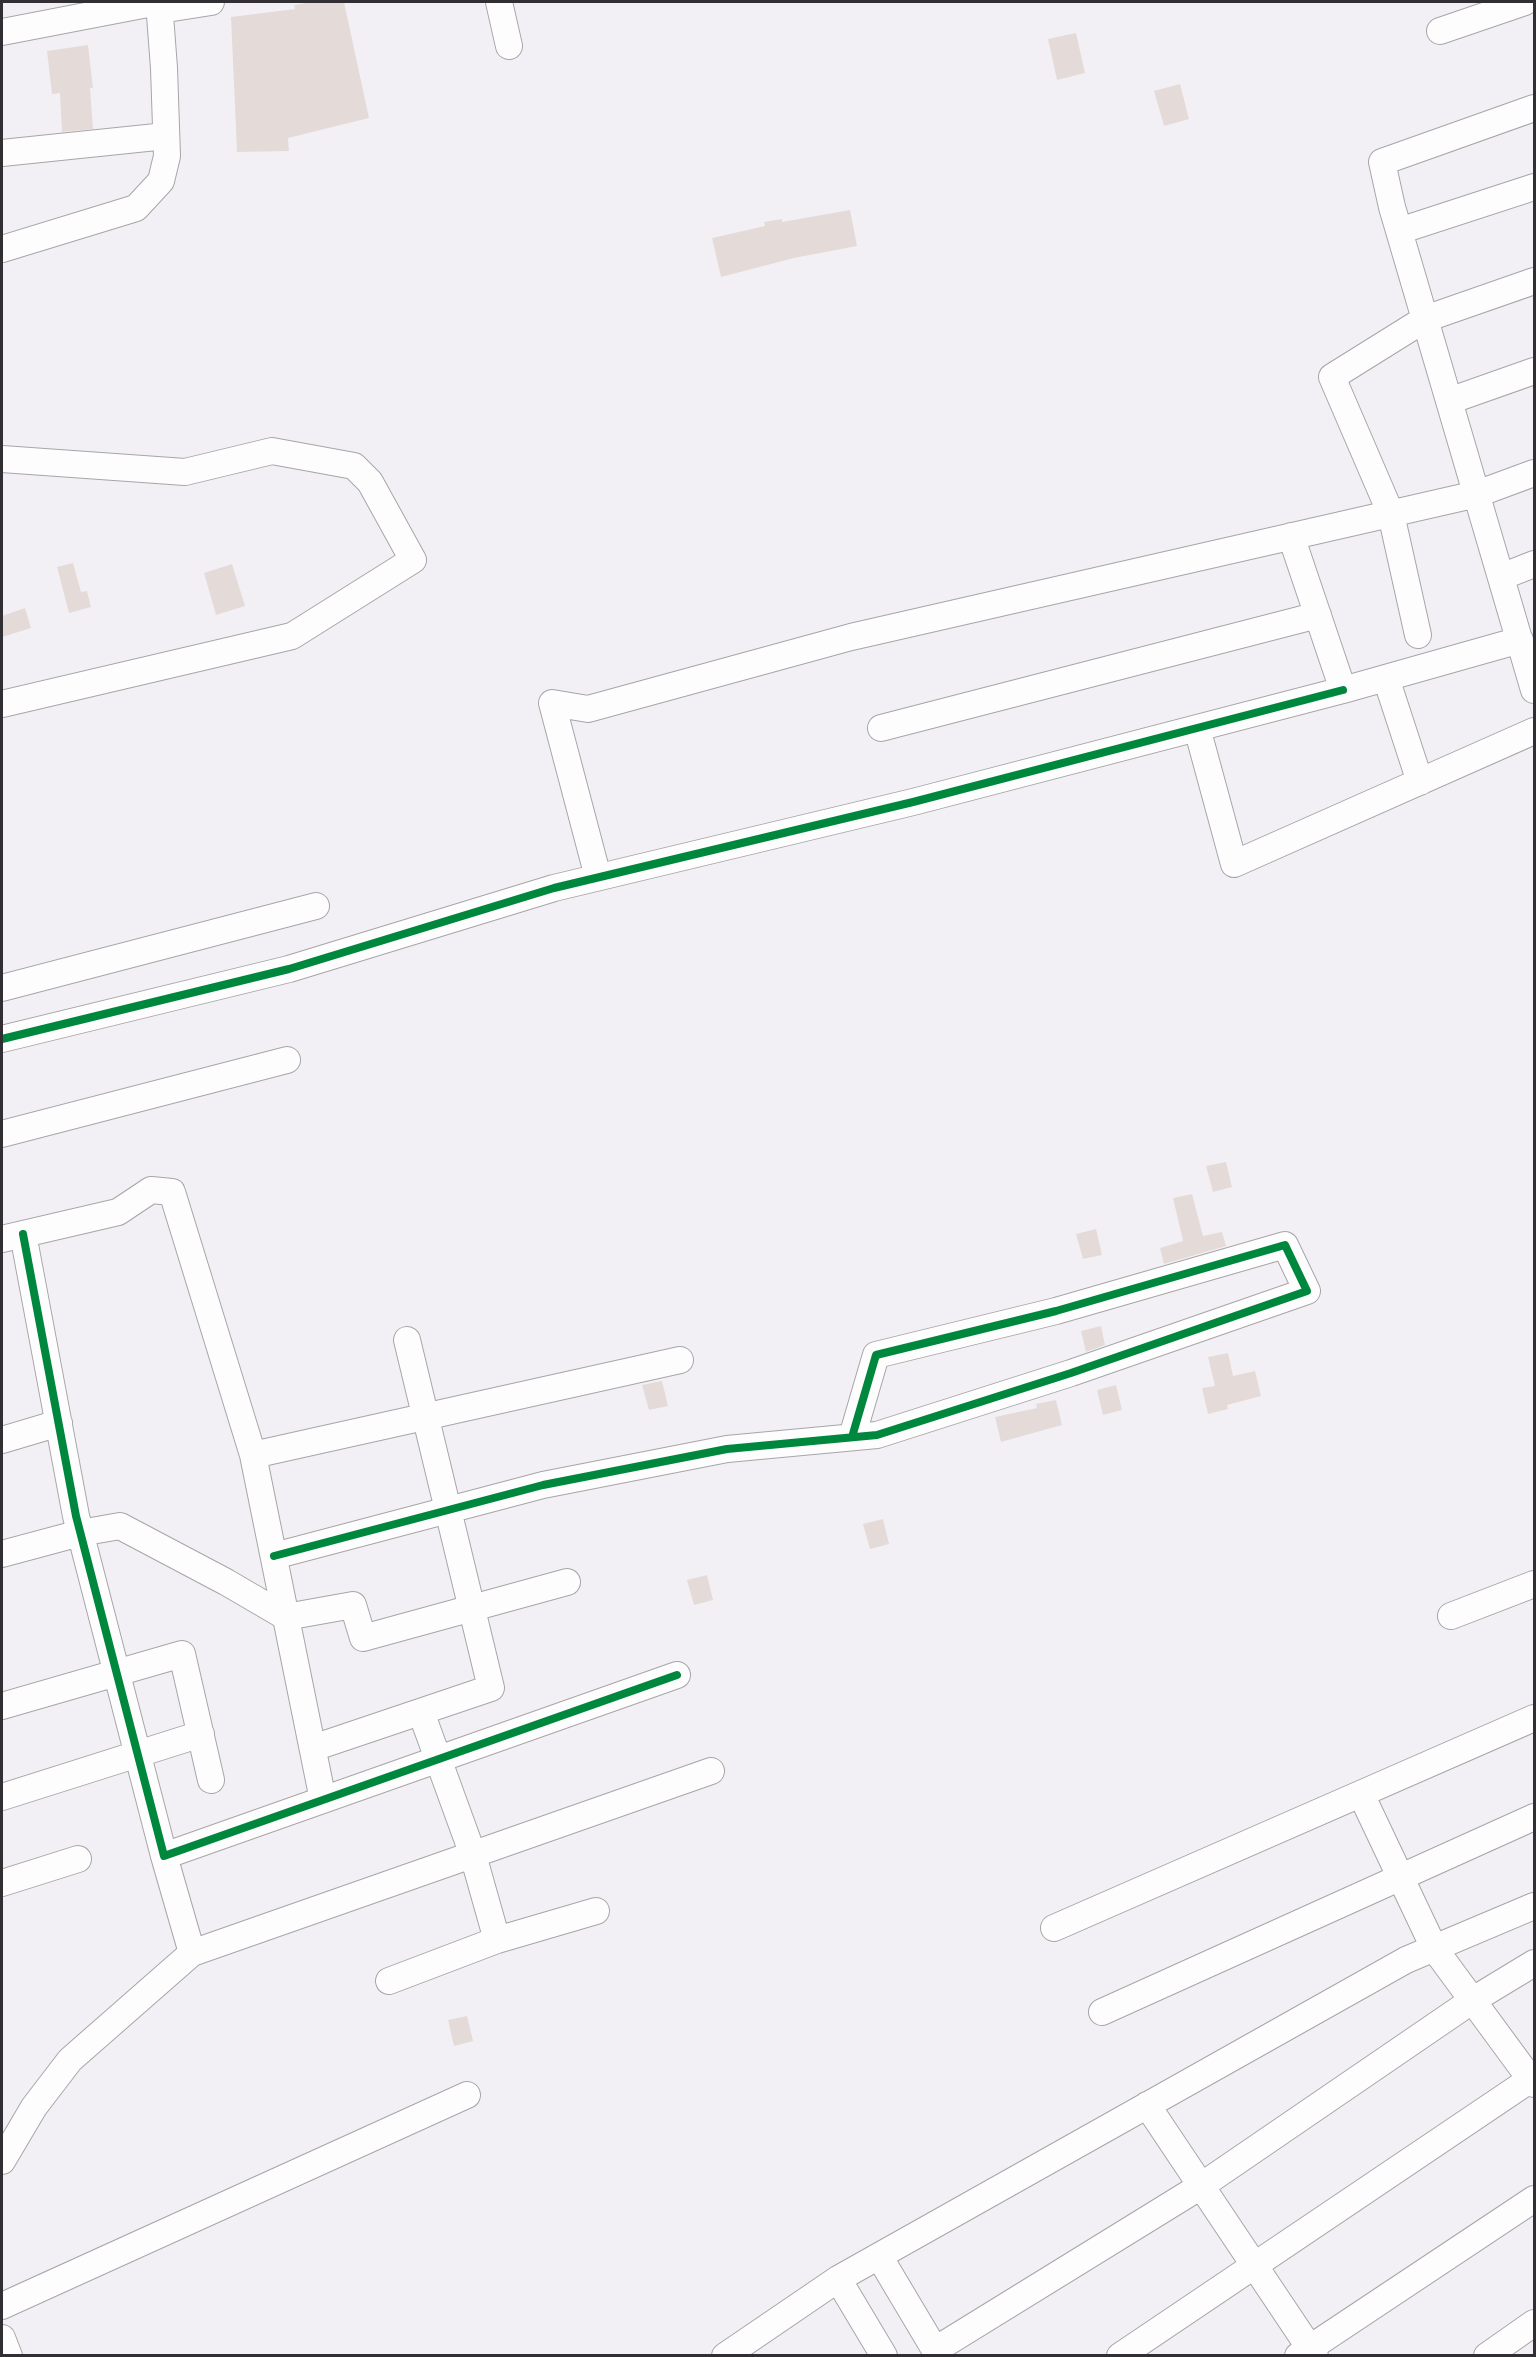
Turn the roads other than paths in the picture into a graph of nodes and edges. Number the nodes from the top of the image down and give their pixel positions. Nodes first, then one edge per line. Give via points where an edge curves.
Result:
1 (211, 2) edge
2 (499, 2) edge
3 (1525, 2) edge
4 (159, 4) edge
5 (1440, 31) dead end
6 (2, 32) edge
7 (509, 46) dead end
8 (1534, 108) edge
9 (166, 136) junction
10 (2, 153) edge
11 (1534, 187) edge
12 (1400, 231) junction
13 (2, 249) edge
14 (1534, 281) edge
15 (1425, 319) junction
16 (1534, 371) edge
17 (1449, 401) junction
18 (2, 459) edge
19 (1534, 473) edge
20 (1477, 494) junction
21 (1391, 514) junction
22 (1292, 536) junction
23 (1534, 564) edge
24 (1501, 577) junction
25 (1318, 615) junction
26 (1418, 635) dead end
27 (1527, 652) edge
28 (1386, 678) junction
29 (1343, 690) junction
30 (1534, 690) edge
31 (2, 704) edge
32 (880, 728) dead end
33 (1197, 728) junction
34 (1534, 731) edge
35 (1420, 782) junction
36 (598, 877) junction
37 (316, 906) dead end
38 (2, 988) edge
39 (2, 1039) edge
40 (287, 1060) dead end
41 (2, 1134) edge
42 (12, 1236) edge
43 (407, 1340) dead end
44 (680, 1360) dead end
45 (425, 1417) junction
46 (58, 1423) junction
47 (852, 1437) junction
48 (2, 1440) edge
49 (254, 1455) junction
50 (448, 1510) junction
51 (80, 1533) junction
52 (2, 1554) edge
53 (274, 1556) junction
54 (567, 1582) dead end
55 (1534, 1584) edge
56 (471, 1608) junction
57 (1451, 1616) dead end
58 (286, 1617) junction
59 (116, 1675) junction
60 (677, 1675) dead end
61 (2, 1706) edge
62 (421, 1712) junction
63 (1534, 1718) edge
64 (201, 1734) junction
65 (313, 1748) junction
66 (136, 1753) junction
67 (439, 1759) junction
68 (711, 1771) dead end
69 (212, 1780) dead end
70 (1361, 1794) junction
71 (2, 1797) edge
72 (323, 1800) junction
73 (1534, 1817) edge
74 (473, 1855) junction
75 (164, 1856) junction
76 (78, 1859) dead end
77 (1400, 1876) junction
78 (2, 1883) edge
79 (1534, 1906) edge
80 (596, 1911) dead end
81 (1054, 1928) dead end
82 (497, 1940) junction
83 (1434, 1948) junction
84 (192, 1953) junction
85 (1534, 1963) edge
86 (389, 1981) dead end
87 (1473, 2000) junction
88 (1102, 2012) dead end
89 (1533, 2082) edge
90 (467, 2095) dead end
91 (1147, 2105) junction
92 (2, 2161) edge
93 (1201, 2186) junction
94 (1534, 2199) edge
95 (879, 2256) junction
96 (1255, 2266) junction
97 (838, 2280) junction
98 (2, 2306) edge
99 (1534, 2323) edge
100 (2, 2338) edge
101 (937, 2353) edge
102 (1308, 2353) edge
103 (9, 2355) edge
104 (725, 2355) edge
105 (884, 2355) edge
106 (1120, 2355) edge
107 (1487, 2355) edge

1 - 4 street
2 - 7 street
3 - 5 street
4 - 6 street
4 - 9 street
8 - 12 street via 1382,162
9 - 10 street
9 - 13 street via 167,156 161,182 136,208
11 - 12 street
12 - 15 street
14 - 15 street
15 - 17 street
15 - 21 street via 1332,377
16 - 17 street
17 - 20 street
18 - 31 street via 184,472 272,451 354,466 370,482 413,560 292,636
19 - 20 street
20 - 21 street
20 - 24 street
21 - 22 street
21 - 26 street
22 - 25 street
22 - 36 street via 852,637 588,709 552,703
23 - 24 street
24 - 27 street
25 - 29 street
25 - 32 street
27 - 28 street
27 - 30 street
28 - 29 street
28 - 35 street
29 - 33 street
33 - 35 street via 1234,864
33 - 36 street via 913,802
34 - 35 street
36 - 39 street via 289,969
37 - 38 street
40 - 41 street
42 - 46 street
42 - 49 street via 118,1212 151,1190 172,1192
43 - 45 street
44 - 45 street
45 - 49 street
45 - 50 street
46 - 48 street
46 - 51 street
47 - 47 street via 877,1435 1071,1373 1306,1291 1285,1245 1056,1311 876,1355
47 - 50 street via 727,1449 543,1485
49 - 53 street
50 - 53 street
50 - 56 street
51 - 52 street
51 - 58 street via 120,1526
51 - 59 street
53 - 58 street
54 - 56 street
55 - 57 street
56 - 58 street via 363,1638 353,1605
56 - 62 street via 491,1688
58 - 65 street
59 - 61 street
59 - 64 street via 182,1654
59 - 66 street
60 - 67 street
62 - 65 street
62 - 67 street
63 - 70 street
64 - 66 street
64 - 69 street
65 - 72 street
66 - 71 street
66 - 75 street
67 - 72 street
67 - 74 street
68 - 74 street
70 - 77 street
70 - 81 street
72 - 75 street
73 - 77 street
74 - 82 street
74 - 84 street
75 - 84 street
76 - 78 street
77 - 83 street
77 - 88 street
79 - 83 street
80 - 82 street
82 - 86 street
83 - 87 street
83 - 91 street
84 - 92 street via 70,2060 34,2107
85 - 87 street
87 - 89 street
87 - 93 street
89 - 96 street
90 - 98 street
91 - 93 street
91 - 95 street
93 - 96 street
93 - 101 street
94 - 102 street
95 - 97 street
95 - 101 street
96 - 102 street
96 - 106 street
97 - 104 street
97 - 105 street
99 - 107 street
100 - 103 street

